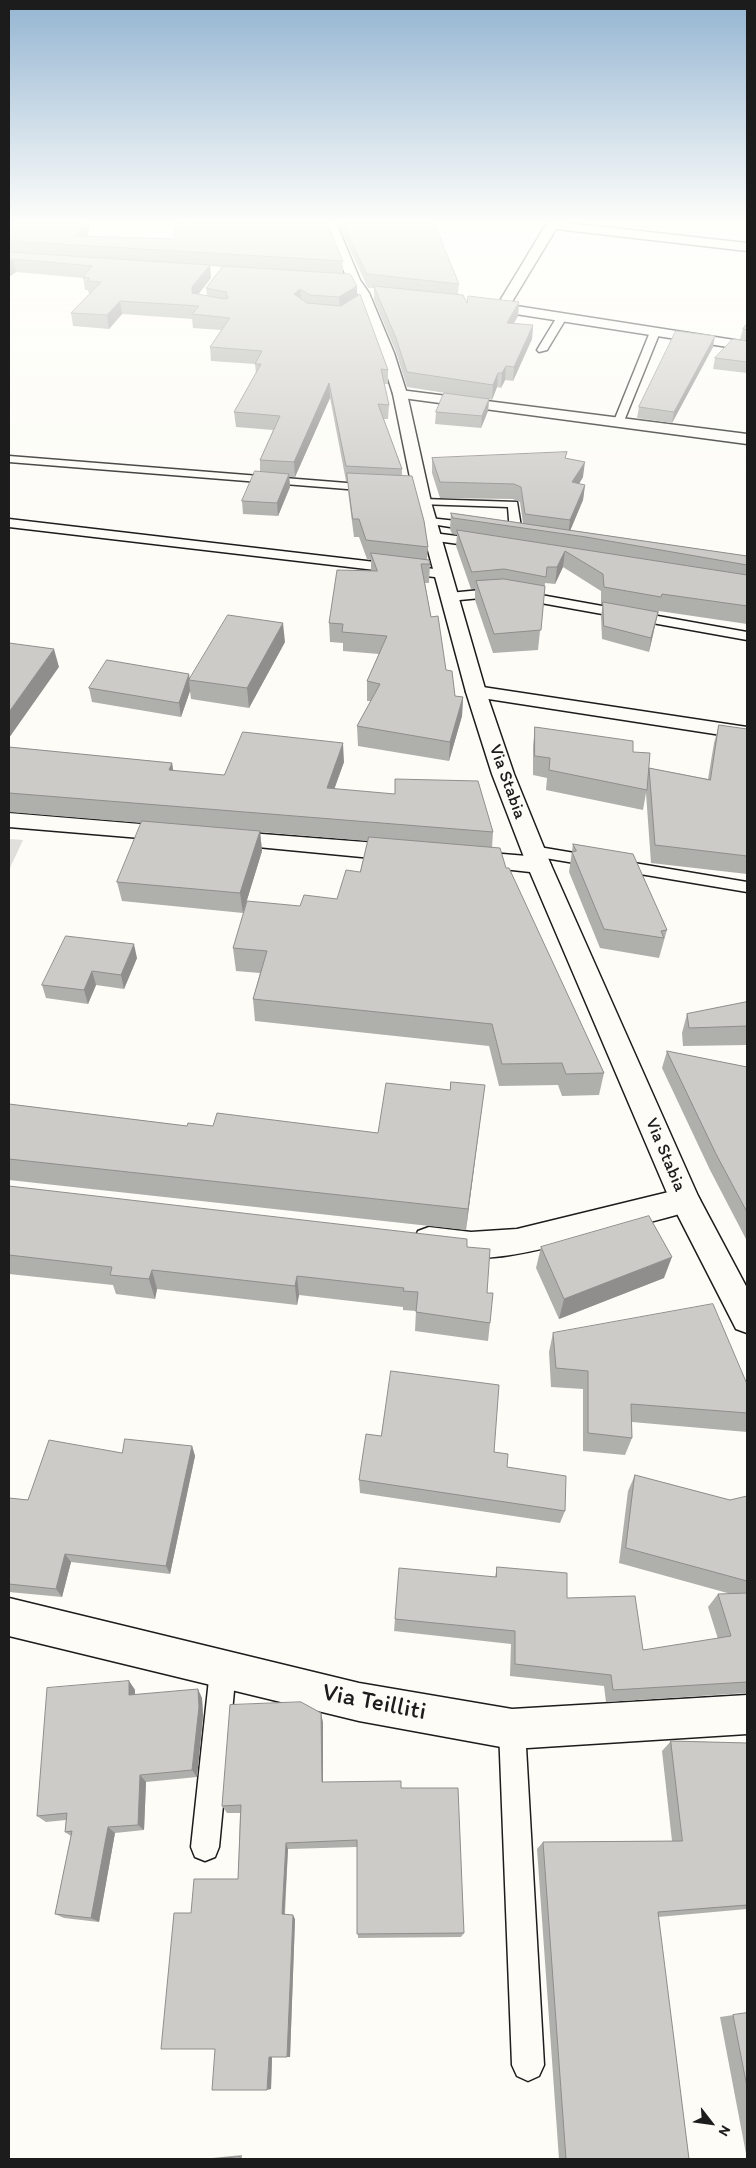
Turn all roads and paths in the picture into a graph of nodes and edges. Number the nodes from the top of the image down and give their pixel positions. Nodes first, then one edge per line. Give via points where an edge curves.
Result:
1 (374, 324) edge
2 (558, 324) edge
3 (606, 324) edge
4 (655, 332) junction
5 (747, 346) edge
6 (542, 350) dead end
7 (400, 394) junction
8 (619, 421) junction
9 (747, 439) edge
10 (9, 459) edge
11 (384, 488) edge
12 (424, 508) junction
13 (9, 523) edge
14 (486, 528) edge
15 (516, 533) edge
16 (498, 546) edge
17 (443, 574) junction
18 (449, 596) junction
19 (747, 636) edge
20 (476, 692) junction
21 (747, 733) edge
22 (9, 820) edge
23 (536, 858) junction
24 (747, 887) edge
25 (684, 1200) junction
26 (402, 1237) edge
27 (747, 1319) edge
28 (9, 1617) edge
29 (223, 1670) junction
30 (747, 1715) edge
31 (512, 1729) junction
32 (205, 1847) dead end
33 (528, 2065) dead end

1 - 7 street, Via Stabia
2 - 6 lane
3 - 4 street
4 - 5 street
4 - 8 lane
7 - 8 street
7 - 12 street, Via Stabia
8 - 9 street
10 - 11 lane
12 - 14 lane
12 - 15 lane via 512,504
12 - 16 lane
12 - 17 street, Via Stabia
13 - 17 lane
17 - 18 street, Via Stabia
18 - 19 lane via 502,592
18 - 20 street, Via Stabia
20 - 21 street
20 - 23 street, Via Stabia
22 - 23 street via 431,856
23 - 24 lane
23 - 25 street, Via Stabia
25 - 26 street via 517,1242 471,1245
25 - 27 street, Via Stabia
28 - 29 street, Via Teilliti
29 - 31 street, Via Teilliti via 359,1702
29 - 32 lane
30 - 31 street, Via Teilliti
31 - 33 lane

